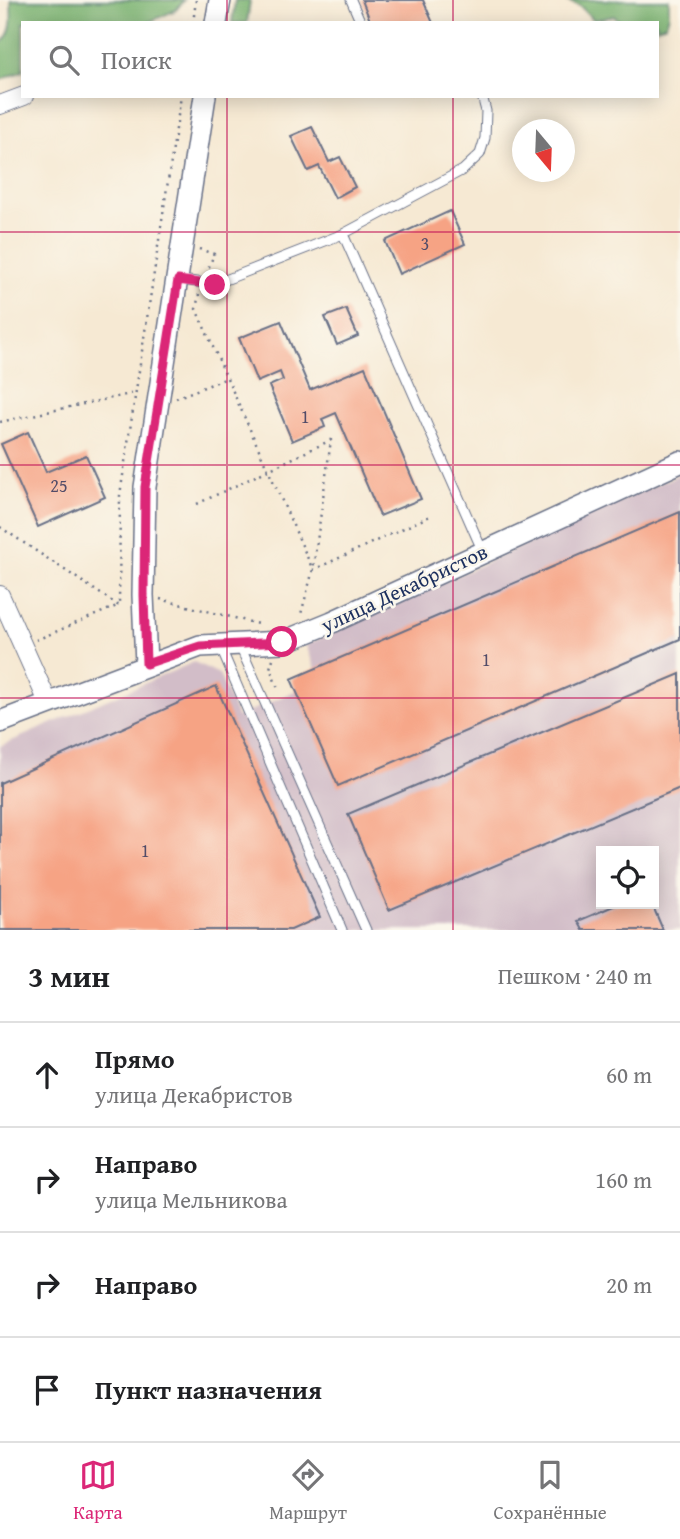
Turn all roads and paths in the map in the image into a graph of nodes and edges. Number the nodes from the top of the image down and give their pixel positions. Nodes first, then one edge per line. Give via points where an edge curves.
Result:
1 (196, 0) edge
2 (220, 0) edge
3 (351, 0) edge
4 (193, 21) edge
5 (216, 21) edge
6 (360, 21) edge
7 (21, 97) edge
8 (181, 98) edge
9 (205, 98) edge
10 (483, 98) edge
11 (0, 106) edge
12 (343, 234) junction
13 (184, 243) junction
14 (178, 280) junction
15 (202, 283) junction
16 (228, 378) junction
17 (136, 393) junction
18 (159, 393) junction
19 (0, 422) edge
20 (680, 462) edge
21 (270, 470) junction
22 (197, 505) dead end
23 (430, 516) dead end
24 (0, 527) edge
25 (483, 552) junction
26 (313, 570) junction
27 (0, 595) edge
28 (144, 595) junction
29 (119, 606) junction
30 (298, 625) dead end
31 (268, 626) dead end
32 (229, 644) junction
33 (26, 653) junction
34 (146, 664) junction
35 (48, 702) junction
36 (0, 722) edge
37 (342, 930) edge
38 (366, 930) edge

1 - 4 path
2 - 5 street
3 - 6 lane
7 - 11 street
8 - 17 path
9 - 13 street
10 - 12 lane via 485,138 480,154 463,170
12 - 15 lane via 215,285
12 - 25 lane
13 - 14 street
13 - 15 path via 214,254
14 - 15 lane
14 - 18 street
15 - 16 path via 196,309
16 - 18 path via 178,399
16 - 21 path
17 - 19 path
17 - 29 path via 120,495
18 - 28 street via 145,487
20 - 25 street, улица Декабристов
21 - 22 path
21 - 26 path
21 - 26 path via 331,440
23 - 26 path
24 - 29 path
25 - 32 street, улица Декабристов via 282,642
26 - 30 path
27 - 33 street
28 - 31 path
28 - 34 street
29 - 33 path
32 - 34 street, улица Декабристов via 200,646
32 - 37 lane
32 - 38 lane
33 - 35 street
34 - 35 street, улица Декабристов
35 - 36 street, улица Декабристов

